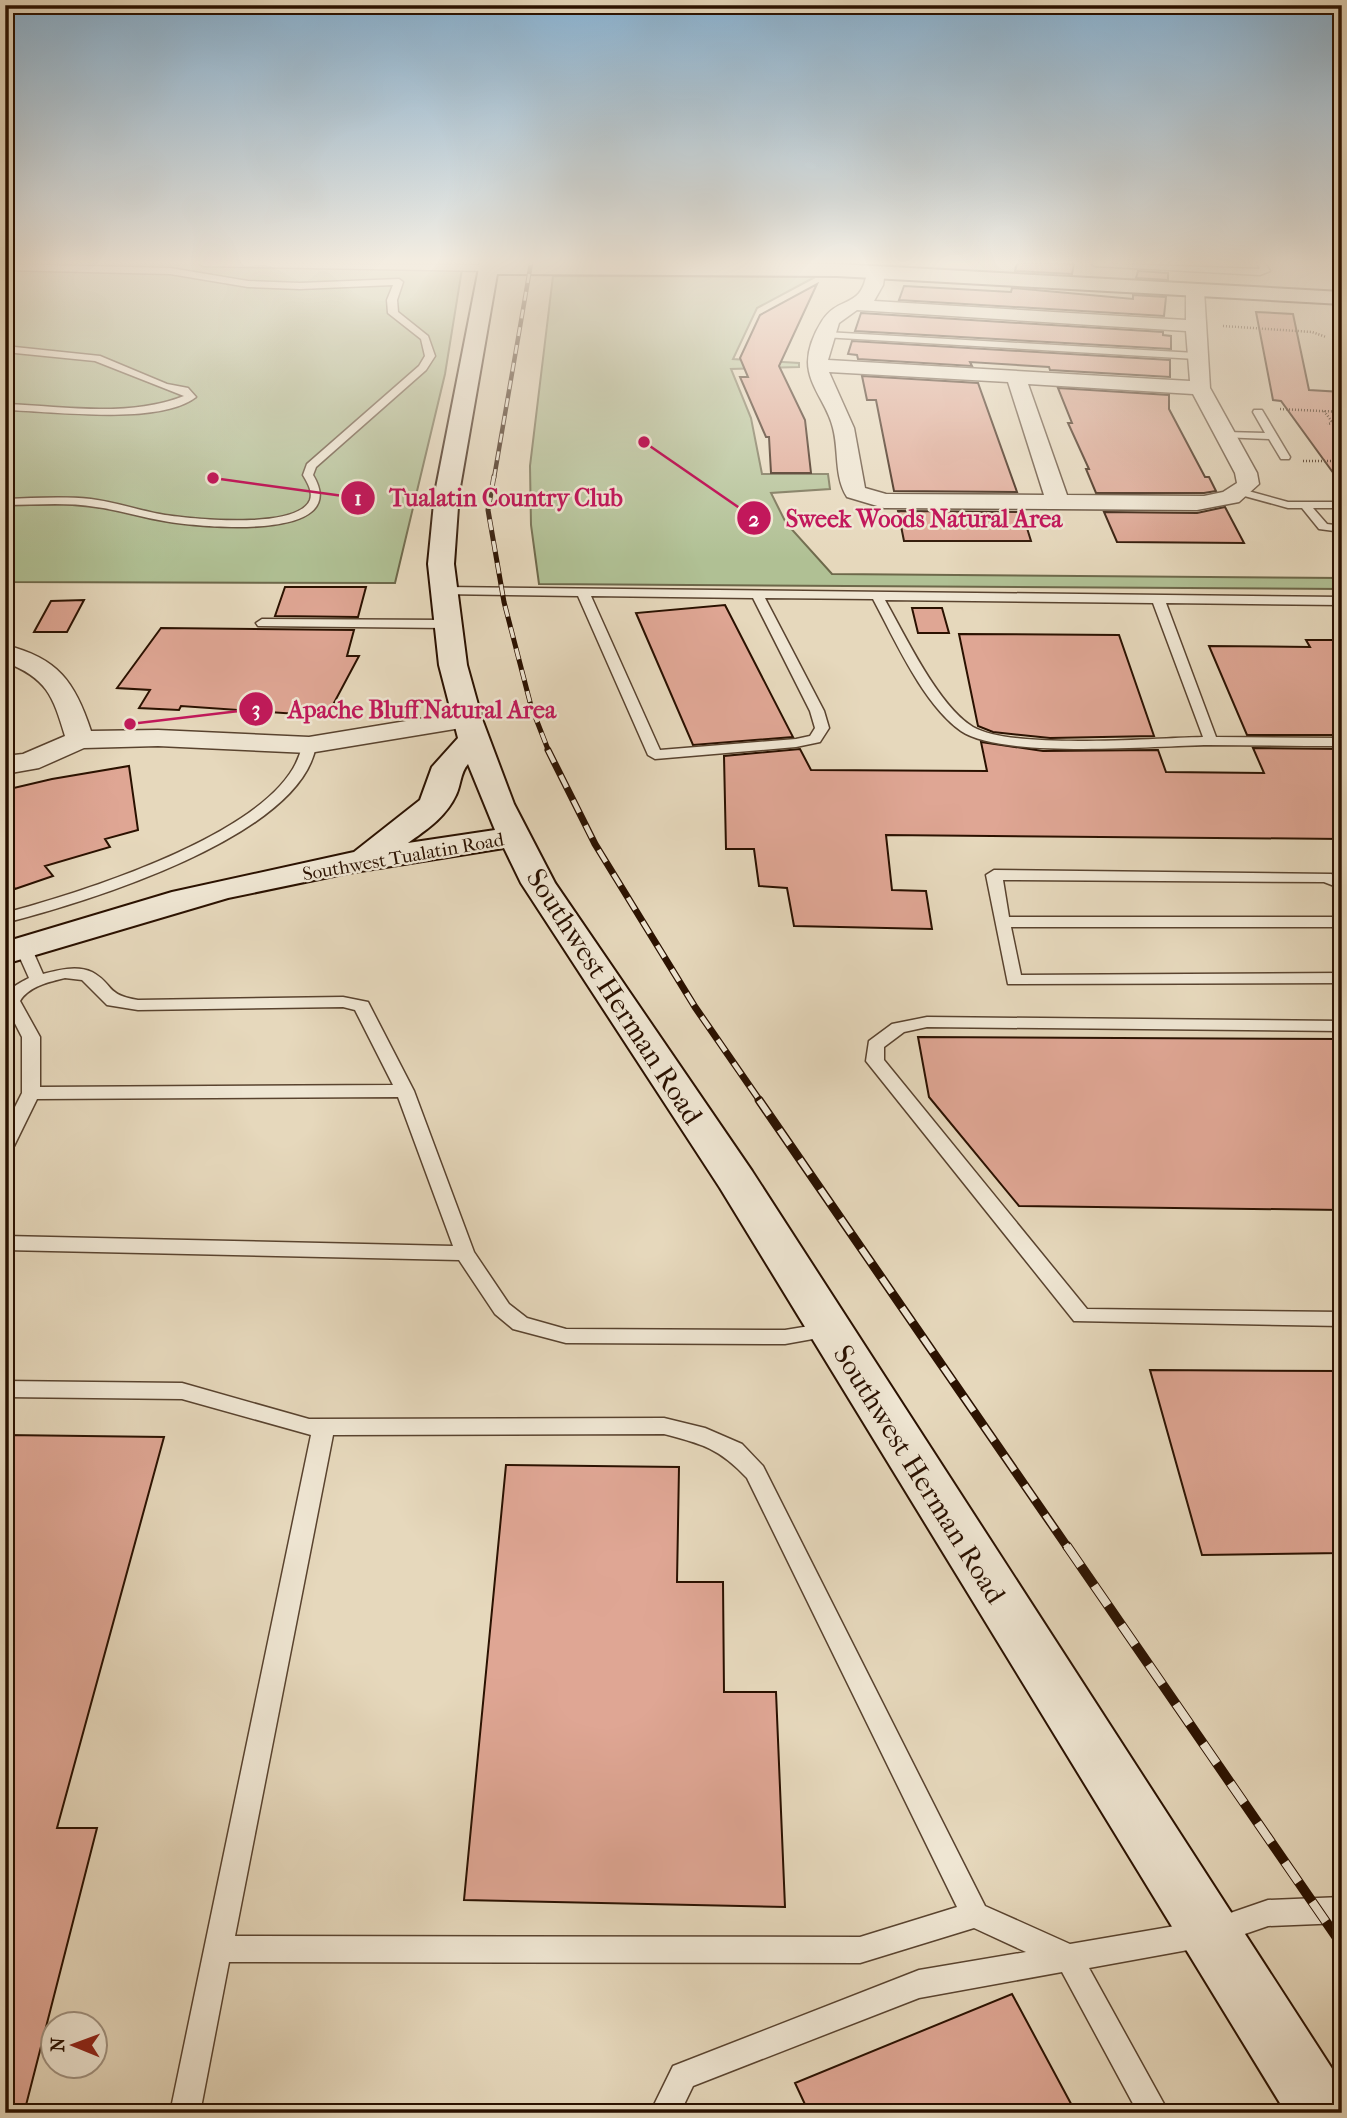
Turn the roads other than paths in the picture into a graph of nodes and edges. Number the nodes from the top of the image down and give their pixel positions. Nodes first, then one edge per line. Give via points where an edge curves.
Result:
1 (106, 362) edge
2 (427, 362) edge
3 (471, 362) edge
4 (818, 362) edge
5 (1197, 362) edge
6 (818, 365) junction
7 (1018, 377) junction
8 (1200, 388) junction
9 (5, 407) edge
10 (1258, 412) dead end
11 (1225, 436) junction
12 (1272, 436) junction
13 (1285, 457) dead end
14 (1236, 495) junction
15 (5, 502) edge
16 (1058, 502) junction
17 (1305, 505) junction
18 (1342, 505) edge
19 (1342, 529) edge
20 (444, 591) junction
21 (583, 593) junction
22 (757, 594) junction
23 (877, 596) junction
24 (1158, 599) junction
25 (1342, 601) edge
26 (262, 622) dead end
27 (447, 624) junction
28 (5, 653) edge
29 (471, 729) junction
30 (80, 740) junction
31 (1211, 741) junction
32 (1342, 742) edge
33 (309, 745) junction
34 (5, 765) edge
35 (514, 837) junction
36 (361, 861) junction
37 (1342, 884) edge
38 (5, 918) edge
39 (1002, 922) junction
40 (1342, 922) edge
41 (23, 961) edge
42 (1342, 978) edge
43 (1342, 1026) edge
44 (405, 1091) junction
45 (31, 1093) junction
46 (5, 1146) edge
47 (5, 1243) edge
48 (465, 1253) junction
49 (1342, 1319) edge
50 (828, 1330) junction
51 (5, 1389) edge
52 (324, 1427) junction
53 (1342, 1910) edge
54 (975, 1915) junction
55 (1210, 1933) junction
56 (218, 1949) junction
57 (1068, 1957) junction
58 (185, 2113) edge
59 (665, 2113) edge
60 (1154, 2113) edge
61 (1323, 2113) edge

1 - 9 lane via 165,387 184,390 191,397 145,409
2 - 15 lane via 311,466 308,475 316,500 309,511 283,521 186,520 85,502
3 - 20 main road, Southwest Tualatin Road via 442,528
4 - 6 street
5 - 8 street
6 - 7 street
6 - 16 street via 845,430 855,492 884,501
7 - 8 street
7 - 16 street
8 - 11 street
10 - 12 lane
11 - 12 lane
11 - 14 street via 1246,473 1248,484
12 - 13 lane
14 - 16 street via 1197,503
14 - 17 lane
17 - 18 lane
17 - 19 lane via 1319,526
20 - 21 lane
20 - 27 main road, Southwest Tualatin Road
21 - 22 lane
21 - 22 lane via 655,755 815,739 822,727 817,711
22 - 23 lane
23 - 24 lane
23 - 31 lane via 941,700 978,735 1041,744
24 - 25 lane
24 - 31 lane
26 - 27 lane
27 - 29 main road, Southwest Tualatin Road
28 - 30 street via 36,664 56,679
29 - 33 street
29 - 35 main road, Southwest Tualatin Road
29 - 36 main road via 448,767 432,807
30 - 33 street via 158,738
30 - 34 street via 29,762
31 - 32 lane
33 - 38 lane via 306,764 276,800 234,828 167,862
35 - 36 main road, Southwest Tualatin Road
35 - 50 main road, Southwest Herman Road via 538,883 737,1181
36 - 41 main road, Southwest Tualatin Road via 184,899
37 - 39 lane via 1326,877 994,875
39 - 40 lane
39 - 42 lane via 1014,980
41 - 44 lane via 87,976 113,1001 138,1005 344,1002 362,1006
41 - 45 lane via 12,1001 31,1037
43 - 49 lane via 927,1023 898,1028 875,1045 875,1061 1080,1316
44 - 45 lane
44 - 48 lane
45 - 46 lane
47 - 48 lane
48 - 50 lane via 502,1309 520,1324 553,1334 785,1336
50 - 55 main road, Southwest Herman Road
51 - 52 lane via 182,1391 309,1427
52 - 54 lane via 664,1426 734,1450 755,1472
52 - 56 lane
53 - 55 lane via 1268,1913
54 - 56 lane via 860,1950
54 - 57 lane
55 - 57 lane
55 - 61 main road, Southwest Herman Road
56 - 58 lane
57 - 59 lane via 919,1984 683,2076
57 - 60 lane

